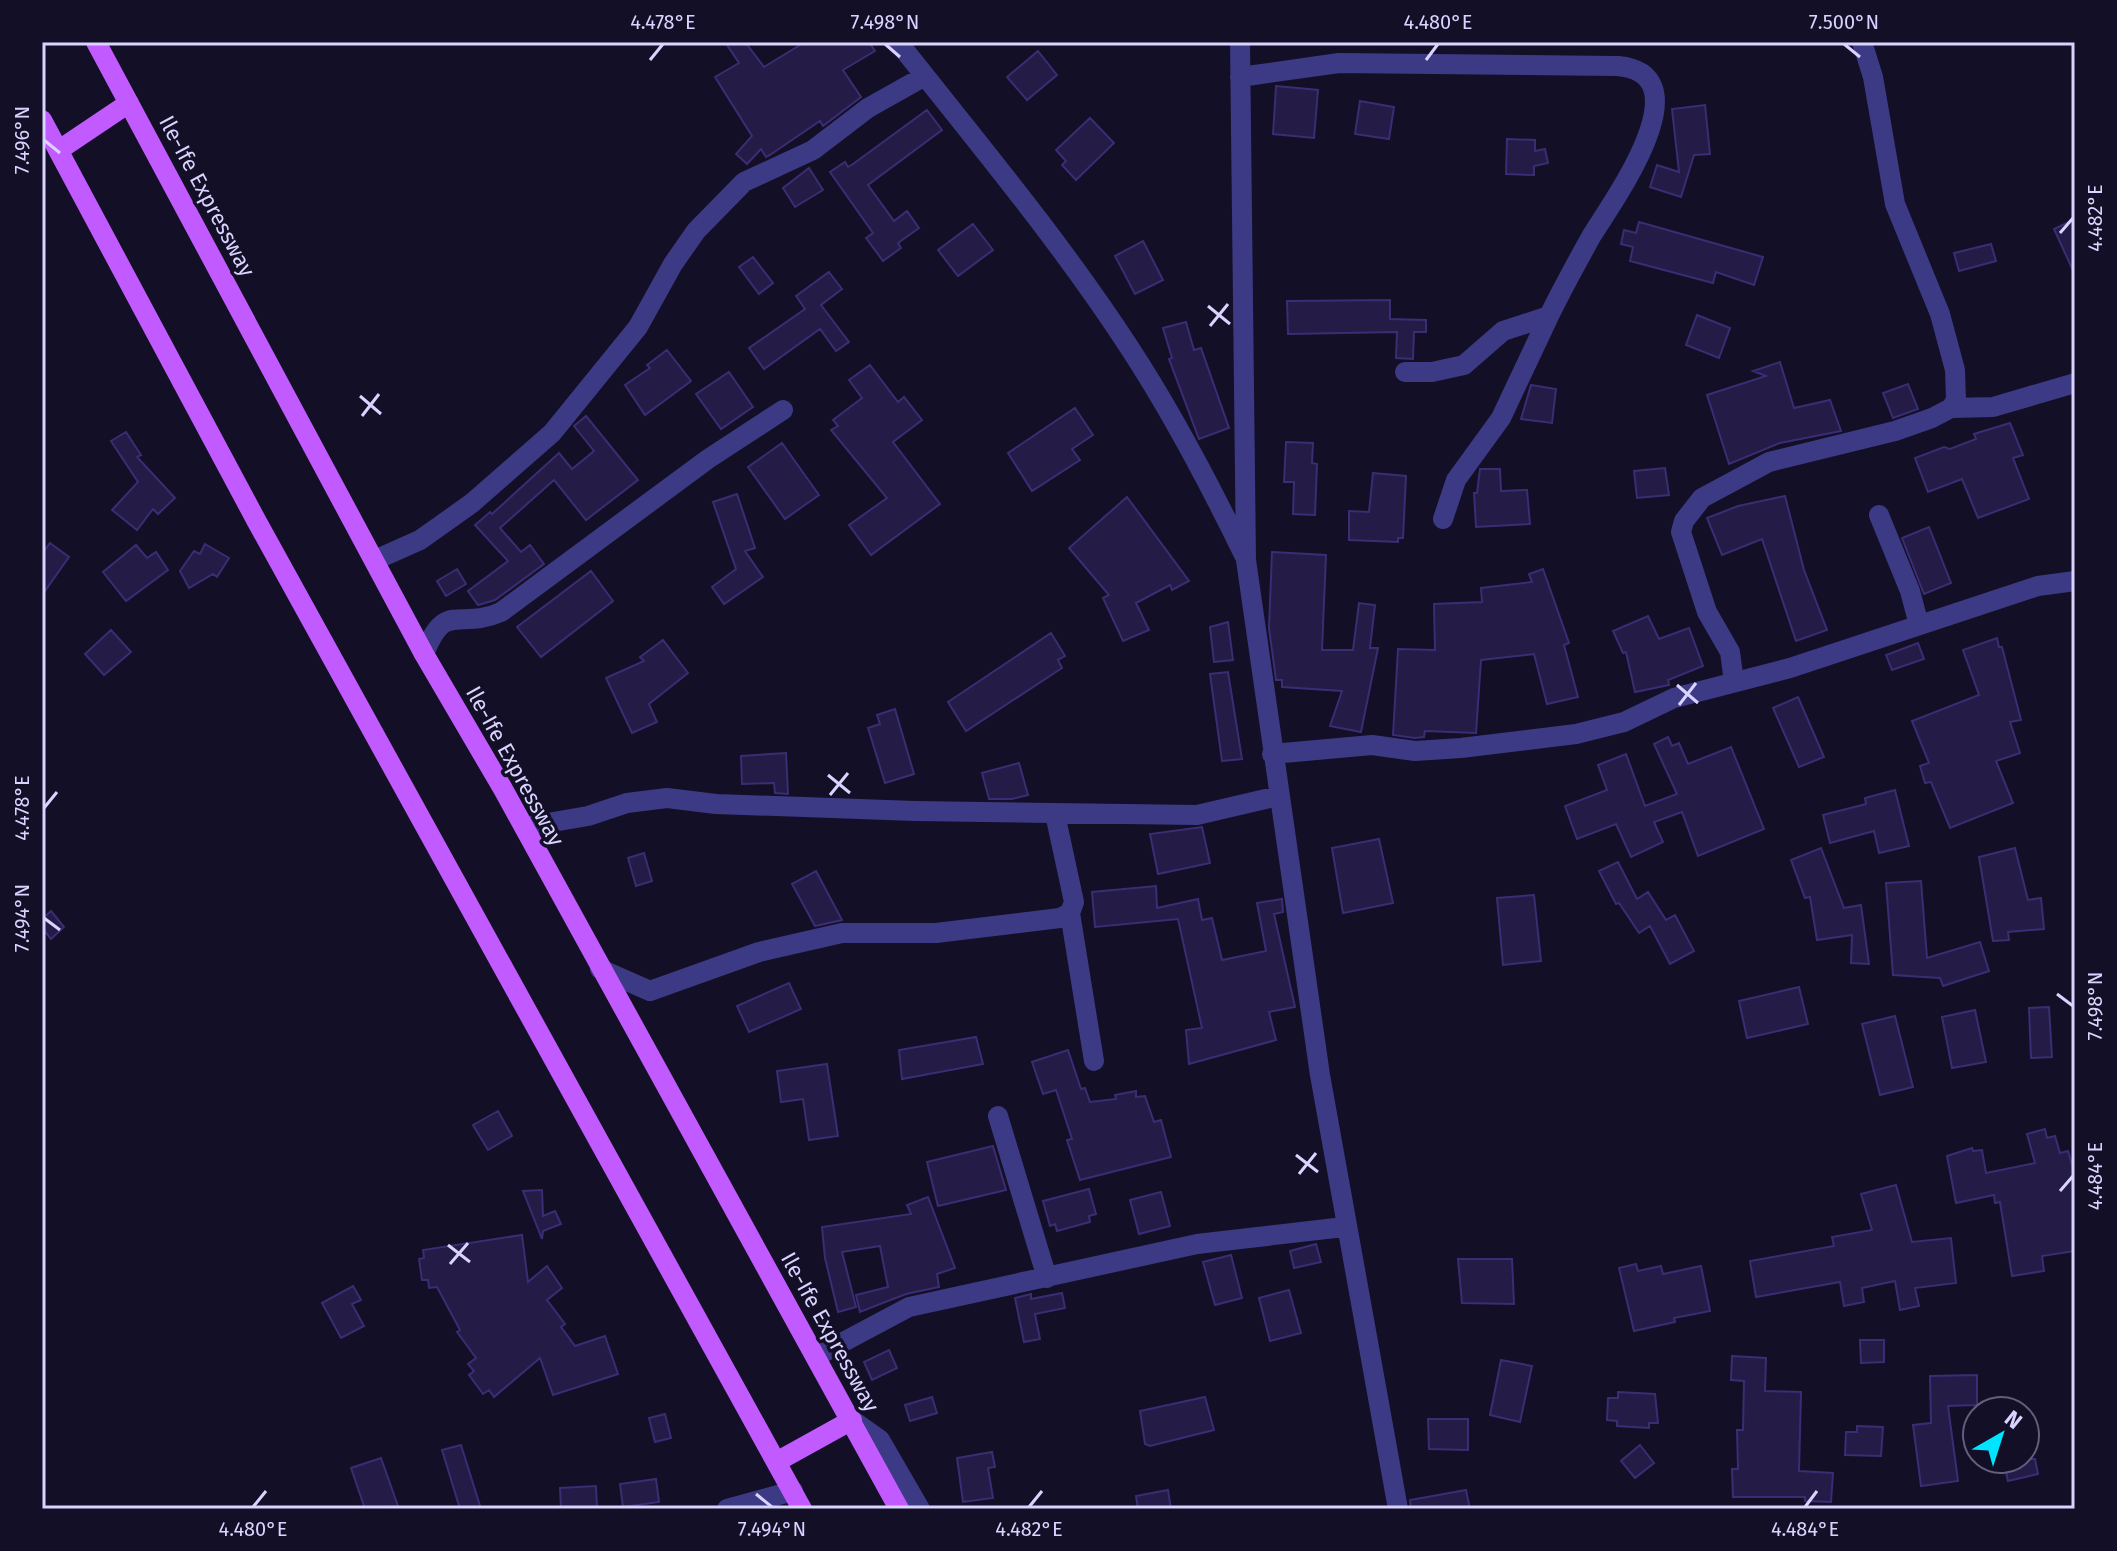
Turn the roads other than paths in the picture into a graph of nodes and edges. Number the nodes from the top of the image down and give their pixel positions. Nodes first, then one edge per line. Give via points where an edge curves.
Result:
1 (96, 42) edge
2 (898, 42) edge
3 (1240, 42) edge
4 (1862, 42) edge
5 (1427, 52) edge
6 (925, 76) junction
7 (1240, 77) junction
8 (129, 103) junction
9 (42, 120) edge
10 (59, 150) junction
11 (1549, 316) junction
12 (1405, 372) dead end
13 (2075, 383) edge
14 (1951, 408) junction
15 (783, 410) dead end
16 (1879, 515) dead end
17 (1443, 519) dead end
18 (375, 560) junction
19 (1246, 560) junction
20 (2075, 581) edge
21 (1919, 625) junction
22 (424, 654) junction
23 (1734, 682) junction
24 (1272, 754) junction
25 (1278, 796) junction
26 (1055, 814) junction
27 (524, 827) junction
28 (1070, 913) junction
29 (600, 969) junction
30 (1094, 1061) dead end
31 (998, 1116) dead end
32 (1344, 1227) junction
33 (1047, 1278) junction
34 (817, 1356) junction
35 (852, 1420) junction
36 (778, 1461) junction
37 (798, 1500) edge
38 (727, 1509) edge
39 (899, 1509) edge
40 (920, 1509) edge
41 (1398, 1509) edge

1 - 8 main road, Ile-Ife Expressway
2 - 6 street
3 - 7 street
4 - 14 street via 1901,225 1940,314 1955,370 1958,392
5 - 7 street
5 - 11 street via 1634,67 1655,94 1645,145
6 - 18 street via 868,108 813,150 744,182 696,231 638,327 552,433 472,503 420,540
6 - 19 street via 1128,345 1191,447
7 - 19 street
8 - 10 main road
8 - 18 main road, Ile-Ife Expressway
9 - 10 main road
10 - 36 main road via 256,520
11 - 12 street via 1503,331 1464,365
11 - 17 street via 1501,418 1456,480
13 - 14 street via 1993,407
14 - 23 street via 1895,431 1769,462 1702,498 1690,512 1681,532 1707,612 1730,652
15 - 22 street via 501,612 480,621 456,617 443,622 432,632
16 - 21 street
18 - 22 main road, Ile-Ife Expressway
19 - 24 street
20 - 21 street via 2038,586
21 - 23 street
22 - 27 main road, Ile-Ife Expressway
23 - 24 street via 1576,734 1415,751 1372,745
24 - 25 street
25 - 26 street via 1197,815
25 - 32 street
26 - 27 street via 667,798
26 - 28 street via 1074,902
27 - 29 main road, Ile-Ife Expressway
28 - 29 street via 936,933 842,933 759,952 650,991
28 - 30 street
29 - 34 main road, Ile-Ife Expressway
31 - 33 street
32 - 33 street via 1197,1244
32 - 41 street
33 - 34 street via 909,1307
34 - 35 main road, Ile-Ife Expressway
35 - 36 main road
35 - 39 main road, Ile-Ife Expressway
35 - 40 street via 880,1440
36 - 37 main road
37 - 38 street

